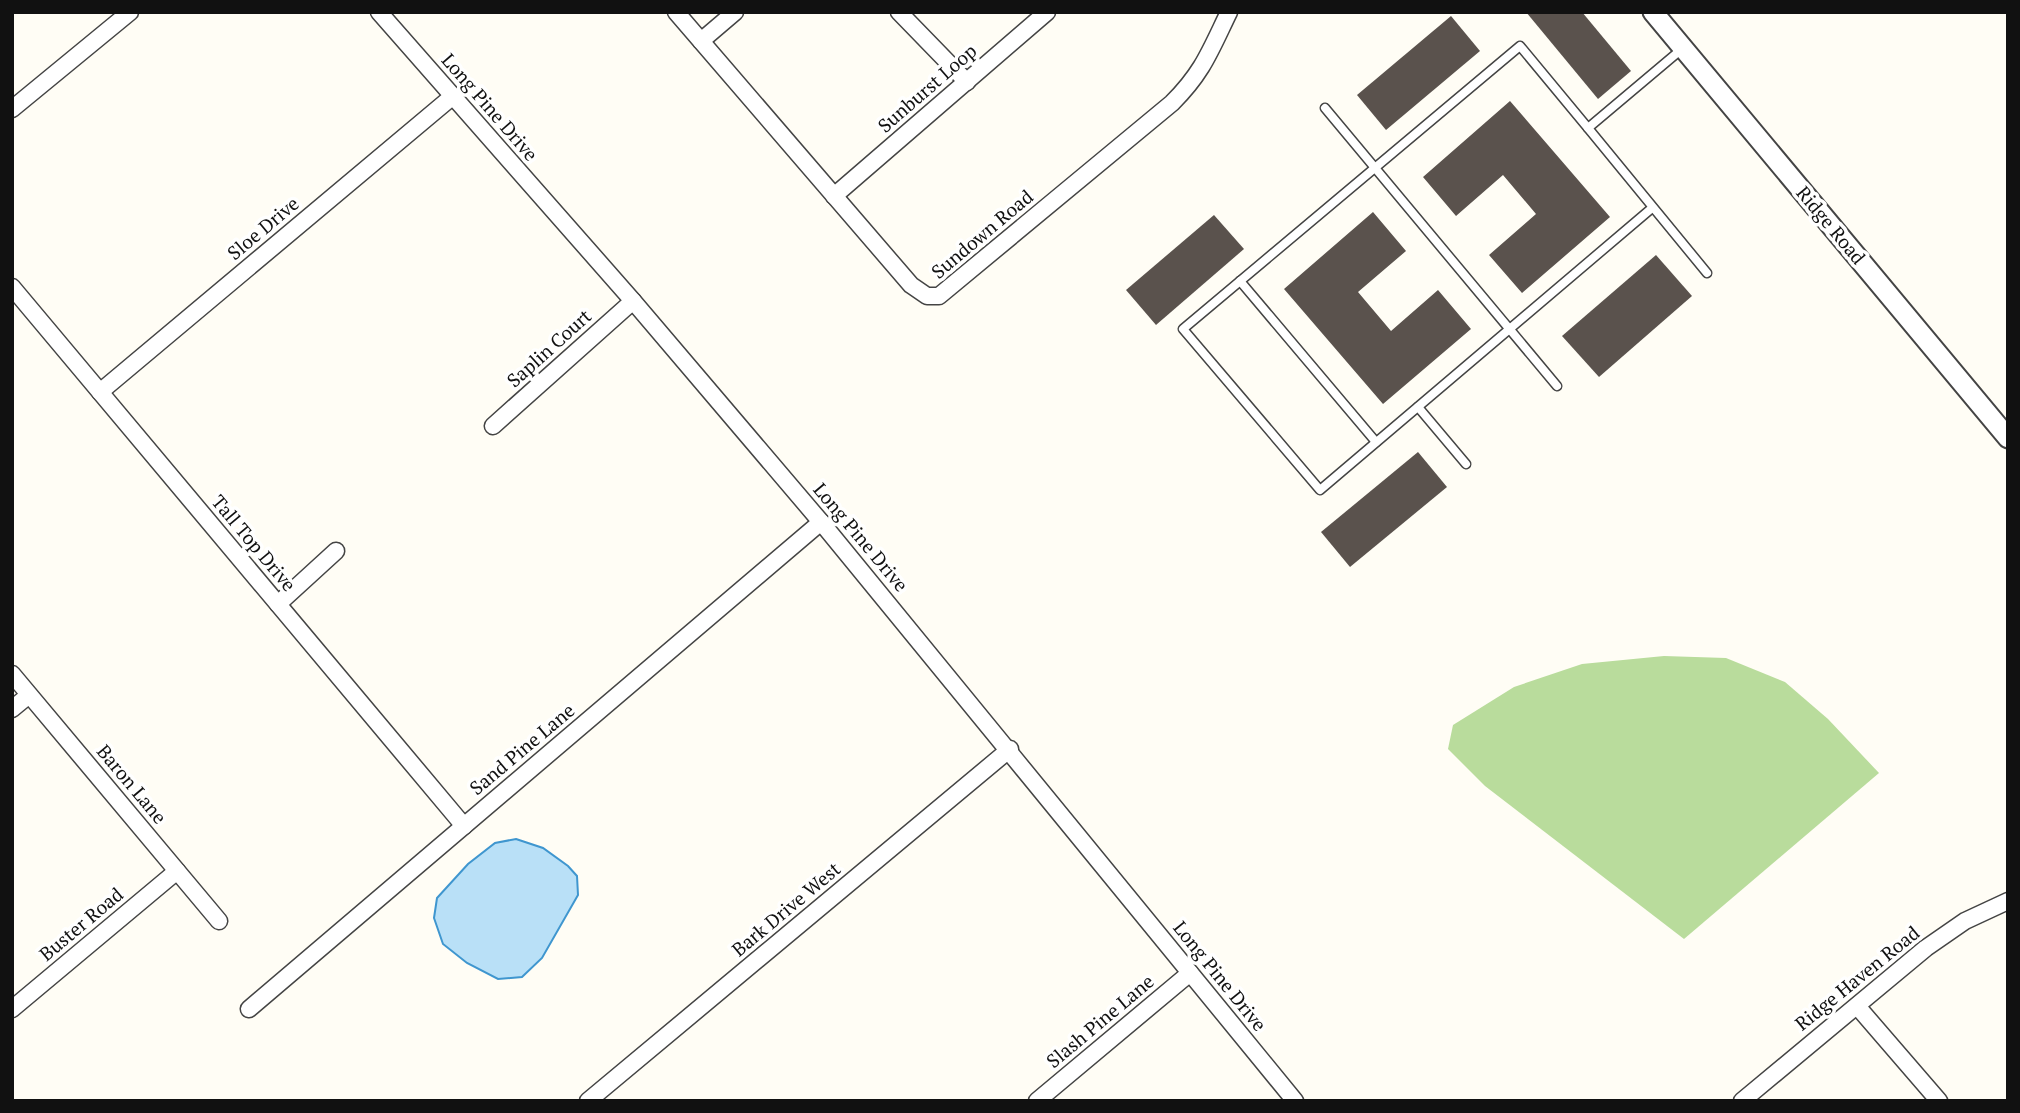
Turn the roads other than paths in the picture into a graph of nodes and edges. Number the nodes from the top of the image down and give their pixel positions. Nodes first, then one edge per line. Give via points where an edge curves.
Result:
1 (130, 12) edge
2 (379, 12) edge
3 (676, 12) edge
4 (736, 12) edge
5 (899, 12) edge
6 (1047, 12) edge
7 (1229, 12) edge
8 (1653, 12) edge
9 (701, 41) junction
10 (1683, 48) junction
11 (967, 82) junction
12 (453, 96) junction
13 (1325, 108) dead end
14 (12, 109) edge
15 (1588, 128) junction
16 (1375, 167) junction
17 (834, 196) junction
18 (1652, 208) junction
19 (1707, 273) dead end
20 (1240, 281) junction
21 (12, 287) edge
22 (633, 301) junction
23 (1511, 329) junction
24 (1557, 386) dead end
25 (100, 391) junction
26 (1418, 407) junction
27 (493, 426) dead end
28 (2008, 438) edge
29 (1376, 442) junction
30 (1466, 464) dead end
31 (821, 522) junction
32 (336, 551) dead end
33 (278, 604) junction
34 (12, 674) edge
35 (29, 695) junction
36 (12, 709) edge
37 (1010, 749) junction
38 (464, 826) junction
39 (177, 871) junction
40 (2008, 901) edge
41 (219, 921) dead end
42 (1190, 973) junction
43 (1857, 1006) junction
44 (12, 1009) edge
45 (249, 1009) dead end
46 (1053, 1088) junction
47 (588, 1101) edge
48 (1037, 1101) edge
49 (1063, 1101) edge
50 (1295, 1101) edge
51 (1742, 1101) edge
52 (1939, 1101) edge

1 - 14 street
2 - 12 street, Long Pine Drive
3 - 9 street, Sundown Road
4 - 9 street
5 - 11 street
6 - 11 street, Sunburst Loop
7 - 17 street, Sundown Road via 1206,61 1172,103 939,296 927,296 911,285
8 - 10 street, Ridge Road
9 - 17 street, Sundown Road
10 - 15 lane
10 - 28 street, Ridge Road
11 - 17 street, Sunburst Loop
12 - 22 street, Long Pine Drive
12 - 25 street, Sloe Drive
13 - 16 lane
15 - 16 lane via 1520,46
15 - 18 lane
16 - 20 lane
16 - 23 lane
18 - 19 lane
18 - 23 lane
20 - 29 lane
20 - 29 lane via 1183,329 1320,490
21 - 25 street, Tall Top Drive
22 - 27 street, Saplin Court
22 - 31 street, Long Pine Drive
23 - 24 lane
23 - 26 lane
25 - 33 street, Tall Top Drive
26 - 29 lane
26 - 30 lane
31 - 37 street, Long Pine Drive
31 - 38 street, Sand Pine Lane
32 - 33 street
33 - 38 street, Tall Top Drive
34 - 35 street, Baron Lane
35 - 36 street
35 - 39 street, Baron Lane
37 - 42 street, Long Pine Drive
37 - 47 street, Bark Drive West
38 - 45 street, Sand Pine Lane
39 - 41 street, Baron Lane
39 - 44 street, Buster Road
40 - 43 street, Ridge Haven Road via 1926,948
42 - 46 street, Slash Pine Lane
42 - 50 street, Long Pine Drive
43 - 51 street, Ridge Haven Road
43 - 52 street
46 - 48 street, Slash Pine Lane
46 - 49 street

